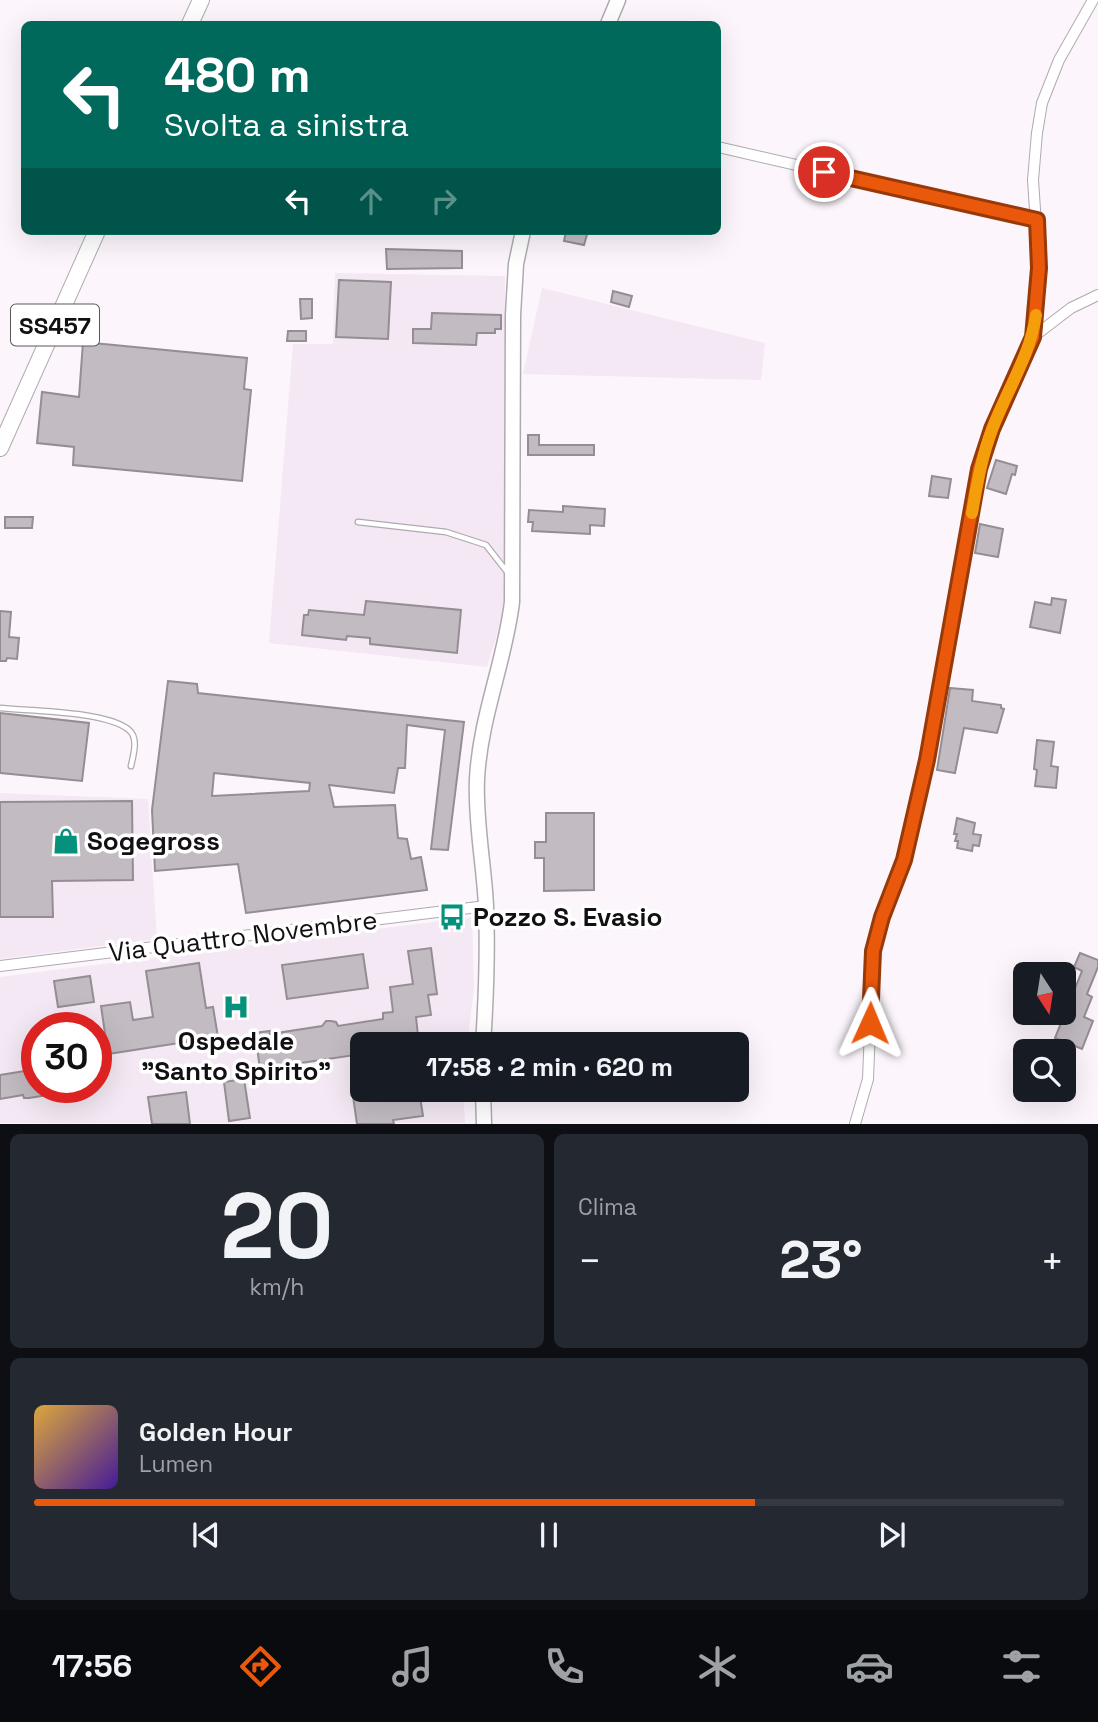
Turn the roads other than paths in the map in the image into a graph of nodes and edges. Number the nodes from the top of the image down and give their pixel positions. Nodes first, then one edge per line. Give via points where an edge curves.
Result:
1 (201, 0) edge
2 (618, 0) edge
3 (1093, 0) edge
4 (191, 21) edge
5 (609, 21) edge
6 (721, 148) edge
7 (1037, 225) junction
8 (95, 235) edge
9 (522, 235) edge
10 (1098, 295) edge
11 (1033, 337) junction
12 (0, 448) edge
13 (359, 522) dead end
14 (513, 579) junction
15 (0, 708) edge
16 (131, 766) dead end
17 (486, 906) junction
18 (0, 966) edge
19 (484, 1032) edge
20 (483, 1102) edge
21 (484, 1124) edge
22 (855, 1124) edge

1 - 4 main road
2 - 5 street
3 - 7 street via 1059,60 1042,103 1032,180
6 - 7 street
7 - 11 street
8 - 12 main road, SS457
9 - 14 street via 513,314
10 - 11 street via 1071,308
11 - 22 street via 979,469 927,760 904,860 873,951 868,1079
13 - 14 lane via 446,532 486,545
14 - 17 street via 509,627 484,728 477,779
15 - 16 lane via 98,717 119,725 134,738
17 - 18 street, Via Quattro Novembre
17 - 19 street
20 - 21 street

